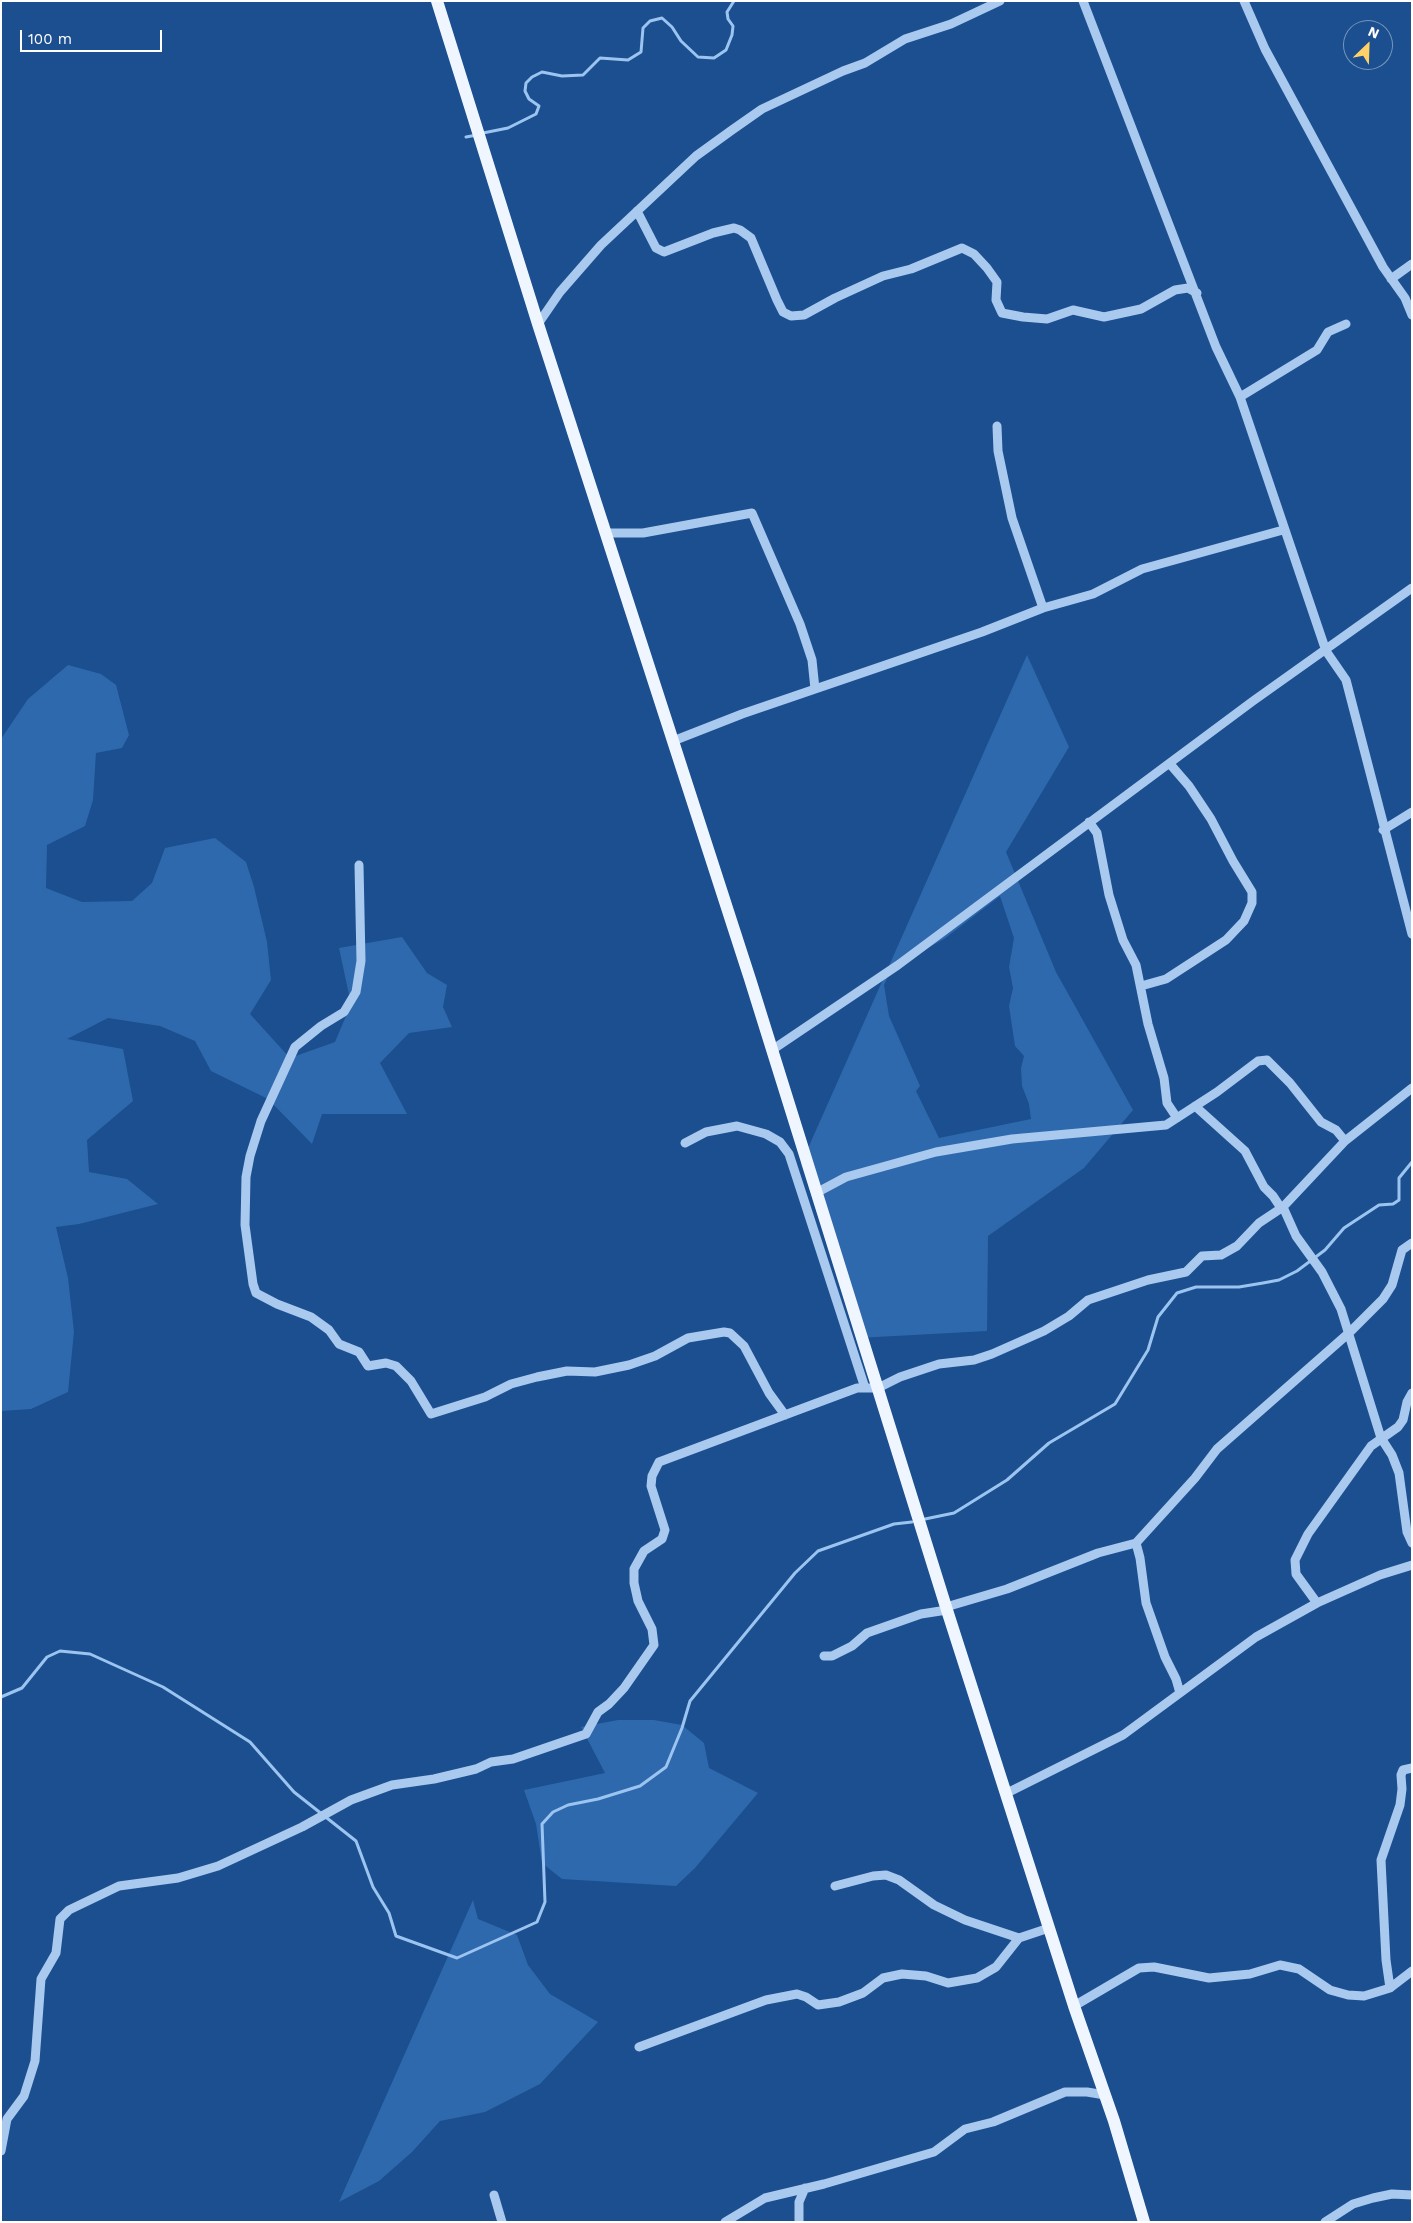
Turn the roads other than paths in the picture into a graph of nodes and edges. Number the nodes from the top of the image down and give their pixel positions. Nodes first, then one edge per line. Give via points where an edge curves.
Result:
1 (437, 1) edge
2 (1000, 1) edge
3 (1083, 1) edge
4 (1244, 1) edge
5 (638, 211) junction
6 (1412, 264) edge
7 (1391, 279) junction
8 (1197, 293) junction
9 (1412, 315) edge
10 (538, 324) junction
11 (1346, 324) dead end
12 (1240, 397) junction
13 (997, 426) dead end
14 (1284, 530) junction
15 (606, 533) junction
16 (1412, 588) edge
17 (1043, 608) junction
18 (1326, 651) junction
19 (815, 689) junction
20 (673, 742) junction
21 (1170, 764) junction
22 (1412, 812) edge
23 (1089, 822) junction
24 (1383, 830) junction
25 (358, 865) dead end
26 (1412, 934) edge
27 (1141, 986) junction
28 (772, 1050) junction
29 (1412, 1088) edge
30 (1194, 1106) junction
31 (1177, 1118) junction
32 (1346, 1141) junction
33 (685, 1143) dead end
34 (816, 1193) junction
35 (1282, 1208) junction
36 (1412, 1243) edge
37 (1350, 1332) junction
38 (871, 1388) junction
39 (1412, 1393) edge
40 (785, 1415) junction
41 (1381, 1438) junction
42 (1136, 1543) junction
43 (1412, 1543) edge
44 (1412, 1565) edge
45 (1317, 1603) junction
46 (947, 1608) junction
47 (824, 1656) dead end
48 (1180, 1694) junction
49 (1412, 1768) edge
50 (1007, 1794) junction
51 (836, 1886) dead end
52 (1049, 1928) junction
53 (1019, 1938) junction
54 (1412, 1970) edge
55 (1390, 1988) junction
56 (1074, 2006) junction
57 (639, 2047) dead end
58 (1105, 2095) junction
59 (1, 2151) edge
60 (805, 2188) junction
61 (494, 2195) dead end
62 (1412, 2195) edge
63 (502, 2222) edge
64 (725, 2222) edge
65 (799, 2222) edge
66 (1144, 2222) edge
67 (1325, 2222) edge

1 - 10 main road
2 - 5 street via 951,24 905,39 865,63 762,109 696,156
3 - 8 street
4 - 7 street via 1265,49
5 - 8 street via 656,248 664,252 713,233 734,228 740,230 751,238 776,300 783,312 791,316 804,315 882,276 911,269 962,248 980,261 997,282 996,300 1002,313 1016,316 1048,319 1073,310 1104,317 1141,308 1175,290 1188,288
5 - 10 street via 601,245 560,292
6 - 7 street
7 - 9 street via 1405,298
8 - 12 street via 1216,347
10 - 15 main road
11 - 12 street via 1328,332 1317,350
12 - 14 street
13 - 17 street via 998,451 1012,518
14 - 17 street via 1142,570 1093,594
14 - 18 street via 1312,603
15 - 19 street via 643,533 752,513 800,624 812,660
15 - 20 main road
16 - 18 street
17 - 19 street
18 - 21 street
18 - 24 street via 1346,680
19 - 20 street
20 - 28 main road
21 - 23 street
21 - 27 street via 1211,819 1252,892 1252,903 1244,921 1226,940 1166,979
22 - 24 street
23 - 27 street via 1097,833 1109,895 1123,940 1136,964
23 - 28 street via 898,965
24 - 26 street
25 - 40 street via 360,961 356,992 344,1012 295,1047 252,1148 246,1177 245,1225 256,1293 311,1317 329,1330 339,1344 358,1352 368,1366 386,1363 396,1366 411,1381 431,1414 537,1376 567,1371 595,1372 629,1365 655,1356 688,1338 724,1332 744,1346 768,1393
27 - 31 street via 1167,1103
28 - 34 main road
29 - 32 street
30 - 31 street
30 - 32 street via 1258,1061 1267,1060 1321,1122 1336,1130
30 - 35 street via 1245,1151 1264,1188
31 - 34 street via 1166,1125 1021,1138 936,1152 846,1177
32 - 35 street
33 - 38 street via 706,1132 737,1126 766,1134 780,1142 789,1154
34 - 38 main road
35 - 37 street via 1296,1236 1322,1272
35 - 38 street via 1259,1223 1237,1246 1221,1255 1202,1256 1186,1272 1148,1280 1088,1300 1044,1331 992,1354 974,1360 939,1364
36 - 37 street via 1402,1250 1392,1285 1383,1299
37 - 41 street via 1356,1362
37 - 42 street via 1217,1449
38 - 40 street via 858,1388
38 - 46 main road
39 - 41 street via 1398,1428
40 - 59 street via 665,1458 655,1466 652,1486 664,1530 662,1539 644,1551 634,1568 638,1601 652,1628 654,1645 624,1688 598,1712 586,1734 476,1769 392,1785 352,1800 218,1866 178,1878 119,1886 69,1910 60,1919 56,1953 42,1979 35,2061 24,2096 7,2119
41 - 43 street via 1399,1473 1407,1532
41 - 45 street via 1371,1446 1327,1506 1295,1560 1296,1574
42 - 46 street
42 - 48 street via 1146,1603
44 - 45 street via 1380,1575
45 - 48 street via 1256,1638
46 - 47 street via 866,1633 852,1646 832,1656
46 - 50 main road
48 - 50 street via 1123,1735
49 - 55 street via 1403,1770 1400,1775 1400,1805 1381,1860
50 - 52 main road
51 - 53 street via 886,1875 965,1920
52 - 53 street
52 - 56 main road
53 - 57 street via 996,1967 977,1978 948,1983 926,1976 902,1974 883,1978 863,1993 839,2002 818,2005 797,1994 766,2000
54 - 55 street
55 - 56 street via 1364,1996 1348,1995 1330,1990 1299,1969 1280,1965 1250,1974 1209,1978 1154,1967 1138,1968
56 - 58 main road
58 - 60 street via 1066,2092 993,2122 965,2129 934,2152
58 - 66 main road
60 - 64 street via 764,2198
60 - 65 street via 798,2202
61 - 63 street
62 - 67 street via 1392,2194 1353,2204

